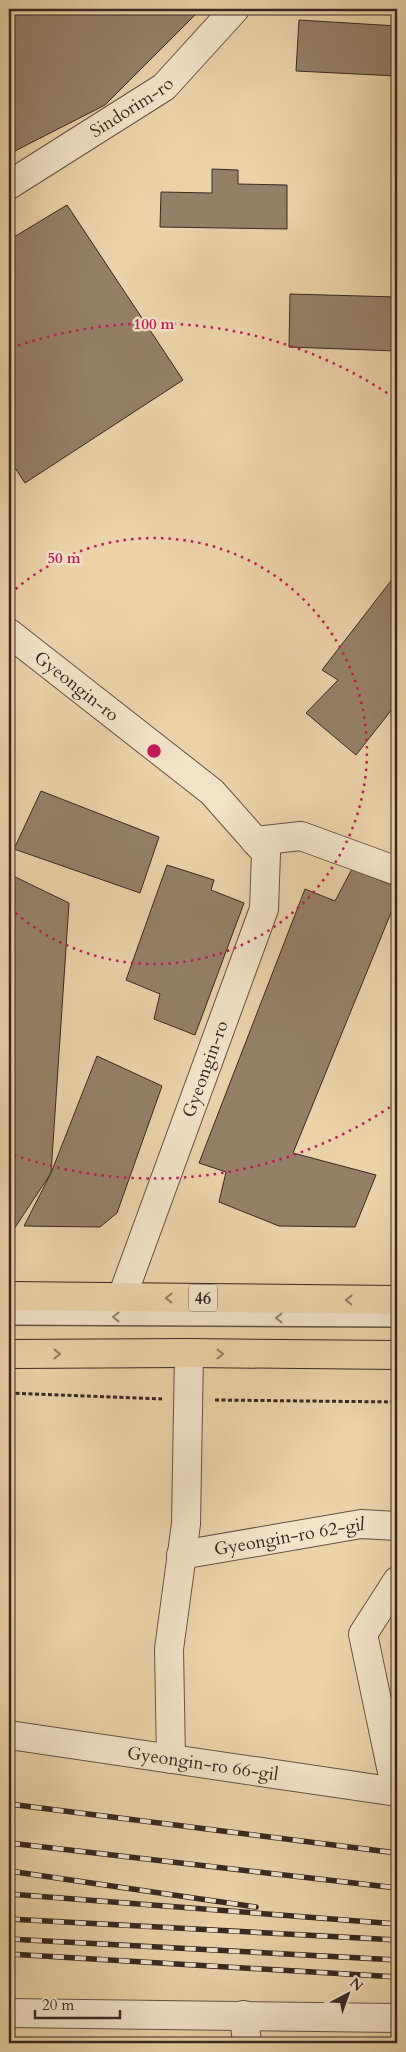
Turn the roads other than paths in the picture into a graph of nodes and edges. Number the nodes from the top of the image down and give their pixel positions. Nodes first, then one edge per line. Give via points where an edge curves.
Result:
1 (235, 9) edge
2 (9, 185) edge
3 (9, 633) edge
4 (255, 841) junction
5 (397, 871) edge
6 (9, 1296) edge
7 (122, 1297) junction
8 (397, 1300) edge
9 (9, 1317) edge
10 (397, 1319) edge
11 (188, 1353) junction
12 (9, 1354) edge
13 (397, 1355) edge
14 (397, 1526) edge
15 (181, 1555) junction
16 (397, 1581) edge
17 (9, 1734) edge
18 (171, 1759) junction
19 (397, 1791) edge
20 (9, 2013) edge
21 (244, 2016) junction
22 (397, 2018) edge
23 (247, 2043) edge

1 - 2 street, Sindorim-ro via 164,87
3 - 4 street, Gyeongin-ro via 212,792
4 - 5 street via 301,836
4 - 7 street, Gyeongin-ro via 266,853 264,909
6 - 7 main road, 46
8 -> 7 main road, 46
10 -> 9 lane
12 -> 11 main road
11 -> 13 main road
11 - 15 street via 186,1524
14 - 15 street, Gyeongin-ro 62-gil via 361,1524
15 - 18 street via 169,1649
16 - 19 street via 363,1634
17 - 18 street, Gyeongin-ro 66-gil
18 - 19 street, Gyeongin-ro 66-gil
20 - 21 street
21 - 22 street
21 - 23 street

